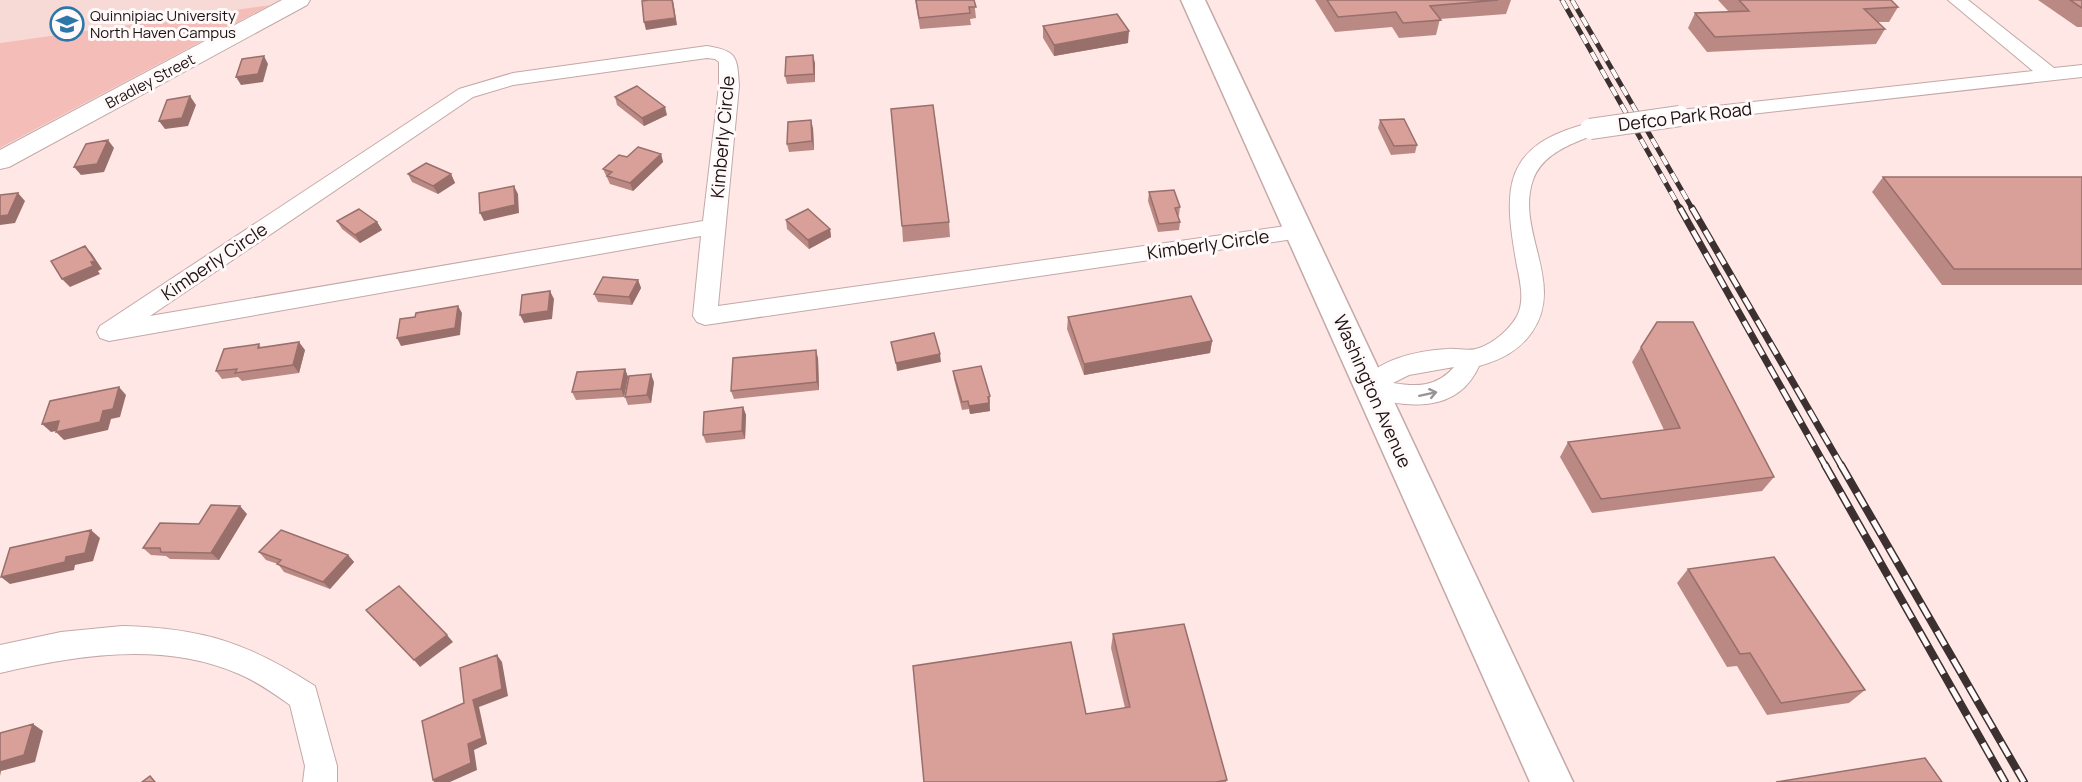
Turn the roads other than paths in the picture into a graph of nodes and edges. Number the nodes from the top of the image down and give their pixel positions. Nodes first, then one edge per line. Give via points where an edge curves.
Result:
1 (299, 0) edge
2 (1193, 0) edge
3 (1957, 0) edge
4 (2082, 71) edge
5 (2049, 74) junction
6 (0, 161) edge
7 (713, 227) junction
8 (1300, 231) junction
9 (1371, 388) junction
10 (0, 659) edge
11 (320, 782) edge
12 (1552, 782) edge

1 - 6 street, Bradley Street
2 - 8 main road, Washington Avenue
3 - 5 street
4 - 5 street, Defco Park Road
5 - 9 street, Defco Park Road, bridge via 1680,116 1590,129 1564,137 1543,149 1529,165 1519,187 1518,210 1533,292 1531,313 1522,329 1508,342 1470,359 1463,377 1453,386 1428,395 1393,394
7 - 7 street, Kimberly Circle via 132,328 109,332 466,93 513,79 690,53 721,54 728,61 729,86
7 - 8 street, Kimberly Circle via 705,316
8 - 9 main road, Washington Avenue
9 - 12 main road, Washington Avenue
10 - 11 street via 112,639 182,643 245,661 304,696 321,766

